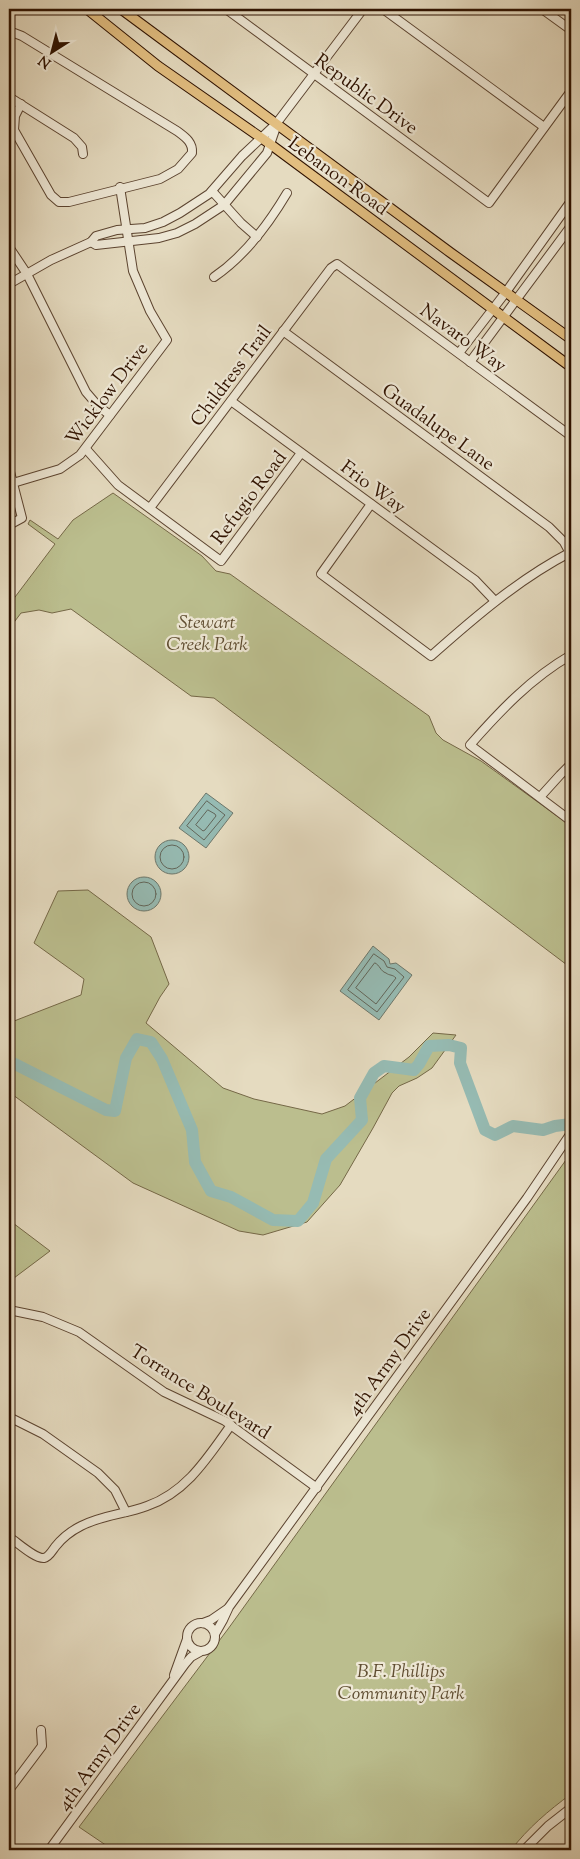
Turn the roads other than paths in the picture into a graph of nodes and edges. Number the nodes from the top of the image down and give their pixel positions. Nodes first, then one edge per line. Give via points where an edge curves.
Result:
1 (87, 9) edge
2 (121, 9) edge
3 (226, 9) edge
4 (362, 9) edge
5 (383, 9) edge
6 (542, 9) edge
7 (571, 30) edge
8 (9, 31) edge
9 (314, 74) junction
10 (571, 91) edge
11 (9, 97) edge
12 (21, 104) junction
13 (276, 124) junction
14 (544, 127) junction
15 (261, 138) junction
16 (270, 144) junction
17 (83, 154) dead end
18 (120, 188) junction
19 (212, 191) junction
20 (287, 193) dead end
21 (571, 201) edge
22 (224, 204) junction
23 (571, 226) edge
24 (126, 229) junction
25 (257, 236) junction
26 (91, 242) junction
27 (128, 242) junction
28 (9, 247) edge
29 (531, 258) junction
30 (337, 264) joint
31 (542, 266) junction
32 (27, 274) junction
33 (214, 277) dead end
34 (9, 284) edge
35 (506, 292) junction
36 (518, 300) junction
37 (494, 309) junction
38 (504, 317) junction
39 (283, 332) junction
40 (571, 339) edge
41 (459, 354) junction
42 (470, 362) junction
43 (571, 367) edge
44 (231, 401) junction
45 (110, 415) junction
46 (571, 436) edge
47 (86, 449) junction
48 (301, 453) junction
49 (9, 468) edge
50 (14, 483) junction
51 (371, 504) junction
52 (150, 508) junction
53 (9, 525) edge
54 (571, 552) edge
55 (495, 601) junction
56 (571, 655) edge
57 (571, 764) edge
58 (541, 796) junction
59 (571, 821) edge
60 (571, 1133) edge
61 (9, 1310) edge
62 (9, 1418) edge
63 (231, 1425) junction
64 (316, 1488) junction
65 (126, 1512) junction
66 (9, 1537) edge
67 (229, 1607) junction
68 (203, 1623) junction
69 (215, 1634) junction
70 (186, 1639) junction
71 (200, 1652) junction
72 (173, 1681) junction
73 (40, 1730) dead end
74 (9, 1790) edge
75 (571, 1808) edge
76 (49, 1850) edge
77 (524, 1850) edge

1 - 15 main road, Lebanon Road via 158,66
2 - 13 main road, Lebanon Road
3 - 9 street, Republic Drive
4 - 9 street
5 - 14 street
6 - 7 street
8 - 18 street via 188,140 192,153 167,176
9 - 13 street
9 - 14 street, Republic Drive via 489,203
10 - 14 street
11 - 12 street
12 - 17 street via 74,138 82,146
12 - 18 street via 15,116 14,130 55,200 69,202
13 - 15 street
13 - 16 street
13 - 35 main road, Lebanon Road
15 - 16 main road, Lebanon Road
15 - 19 street
16 - 22 street via 267,153
16 - 37 main road, Lebanon Road
18 - 24 street
19 - 22 street
19 - 24 street via 163,222 145,228
20 - 25 street
21 - 29 street
22 - 25 street
22 - 27 street via 177,233
23 - 31 street
24 - 26 street via 96,236
24 - 27 street
25 - 33 street via 238,259
26 - 27 street via 96,245
26 - 32 street
27 - 45 street, Wicklow Drive via 133,271 166,340
28 - 32 street
29 - 31 street
29 - 35 street
30 - 39 street, Childress Trail via 330,268
30 - 41 street, Navaro Way
31 - 36 street
32 - 34 street
32 - 45 street via 83,386 92,400
35 - 36 main road, Lebanon Road
35 - 37 street
36 - 38 street
36 - 40 main road, Lebanon Road
37 - 38 main road, Lebanon Road
37 - 41 street
38 - 42 street
38 - 43 main road, Lebanon Road
39 - 44 street, Childress Trail
39 - 54 street, Guadalupe Lane via 549,527
41 - 42 street, Navaro Way
42 - 46 street, Navaro Way
44 - 48 street, Frio Way
44 - 52 street, Childress Trail
45 - 47 street, Wicklow Drive
47 - 50 street, Wicklow Drive via 60,469
47 - 52 street via 109,477
48 - 51 street, Frio Way
48 - 52 street, Refugio Road via 221,561
49 - 50 street
50 - 53 street via 22,518
51 - 55 street, Frio Way via 475,580
51 - 55 street via 321,574 431,656
54 - 55 street
56 - 58 street via 522,691 470,745
57 - 58 street
58 - 59 street
60 - 64 street, 4th Army Drive
61 - 63 street, Torrance Boulevard via 43,1317 71,1328 169,1395
62 - 65 street via 43,1434 98,1473 115,1490
63 - 64 street, Torrance Boulevard
63 - 65 street via 202,1466 183,1485 155,1502
64 - 67 street, 4th Army Drive
65 - 66 street via 81,1526 64,1537 48,1557 36,1556
67 - 68 street, 4th Army Drive
67 - 69 street, 4th Army Drive
68 - 69 street
68 - 70 street, 4th Army Drive via 194,1624
69 - 71 street, 4th Army Drive via 211,1648
70 - 71 street
70 - 72 street, 4th Army Drive
71 - 72 street, 4th Army Drive via 185,1664
72 - 76 street, 4th Army Drive
73 - 74 street via 42,1746
75 - 77 street

